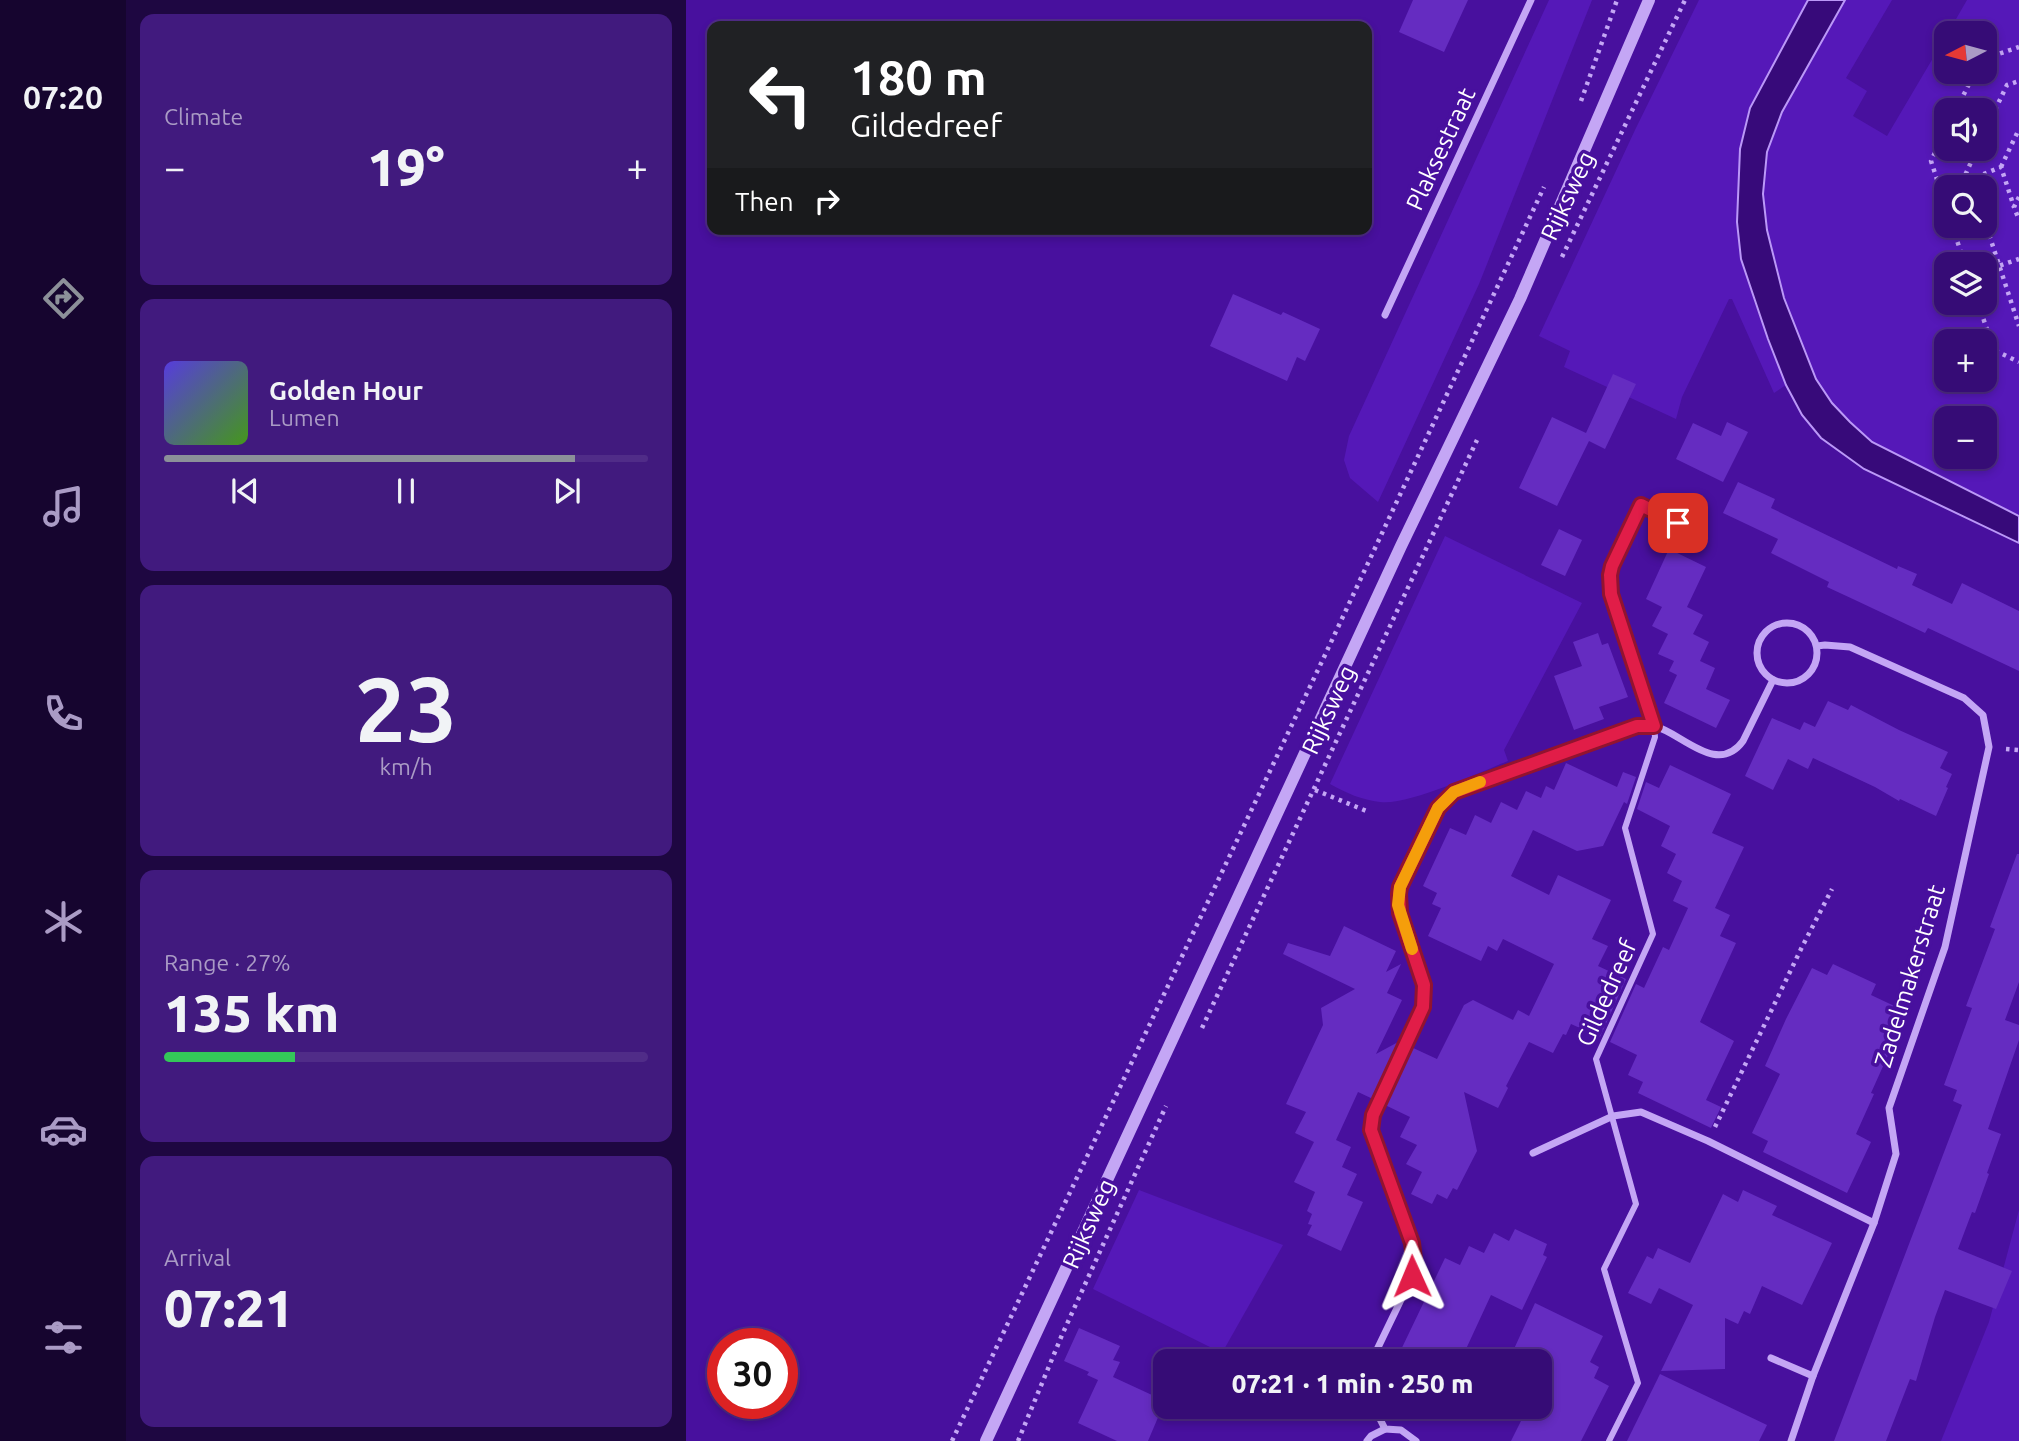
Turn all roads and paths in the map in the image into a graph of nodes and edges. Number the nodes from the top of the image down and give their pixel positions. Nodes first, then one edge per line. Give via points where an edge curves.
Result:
1 (1531, 0) edge
2 (1617, 0) edge
3 (1649, 0) edge
4 (1685, 0) edge
5 (2019, 47) edge
6 (1997, 55) edge
7 (2019, 81) edge
8 (1581, 103) dead end
9 (1997, 106) edge
10 (2019, 128) edge
11 (1934, 155) edge
12 (2001, 167) junction
13 (1937, 175) edge
14 (1981, 175) edge
15 (1544, 187) dead end
16 (2019, 197) edge
17 (2014, 207) junction
18 (2019, 220) edge
19 (1991, 238) edge
20 (1562, 259) dead end
21 (2019, 259) edge
22 (2000, 265) junction
23 (1997, 266) edge
24 (1385, 315) dead end
25 (1982, 315) edge
26 (2019, 326) edge
27 (2019, 362) edge
28 (1479, 435) dead end
29 (1697, 531) dead end
30 (1817, 646) junction
31 (1773, 680) junction
32 (1654, 726) junction
33 (1315, 790) junction
34 (1368, 812) dead end
35 (1832, 889) dead end
36 (1200, 1033) dead end
37 (1171, 1095) dead end
38 (1613, 1116) junction
39 (1708, 1141) junction
40 (1533, 1153) dead end
41 (1874, 1223) junction
42 (1377, 1349) edge
43 (1771, 1358) dead end
44 (1813, 1376) junction
45 (1380, 1419) edge
46 (1385, 1429) junction
47 (952, 1441) edge
48 (986, 1441) edge
49 (1018, 1441) edge
50 (1367, 1441) edge
51 (1416, 1441) edge
52 (1609, 1441) edge
53 (1791, 1441) edge

1 - 24 street, Plaksestraat
2 - 8 path
3 - 48 street, Rijksweg via 1520,299
4 - 20 path, Rijksweg
5 - 6 path
7 - 9 path via 2007,85
10 - 12 path
11 - 13 path via 1931,161
12 - 14 path
12 - 17 path
15 - 47 path, Rijksweg
16 - 17 path
17 - 18 path
19 - 22 path
21 - 22 path
22 - 23 path
22 - 26 path
25 - 27 path via 1994,350
28 - 33 path, Rijksweg
29 - 32 street, Gildedreef via 1641,505 1610,575 1611,594
30 - 31 street via 1814,666 1804,678 1790,684
30 - 31 street via 1802,627 1786,623 1770,628 1759,640 1757,657 1763,672
30 - 41 street, Zadelmakerstraat via 1850,647 1964,698 1983,715 1989,747 1945,947 1889,1108 1896,1154
31 - 32 street via 1743,741 1729,752 1707,754
32 - 38 street, Gildedreef via 1655,737 1625,828 1653,934 1596,1059
32 - 42 street via 1637,726 1454,792 1438,808 1400,887 1398,905 1424,985 1424,1001 1373,1115 1371,1130 1412,1243 1415,1267
33 - 34 path
33 - 36 path, Rijksweg
35 - 39 path
37 - 49 path, Rijksweg
38 - 39 street via 1641,1112
38 - 40 street
38 - 52 street, Gildedreef via 1636,1204 1604,1269 1638,1383
39 - 41 street
41 - 44 street, Zadelmakerstraat
43 - 44 street
44 - 53 street, Zadelmakerstraat
45 - 46 street
46 - 50 street
46 - 51 street via 1401,1430

